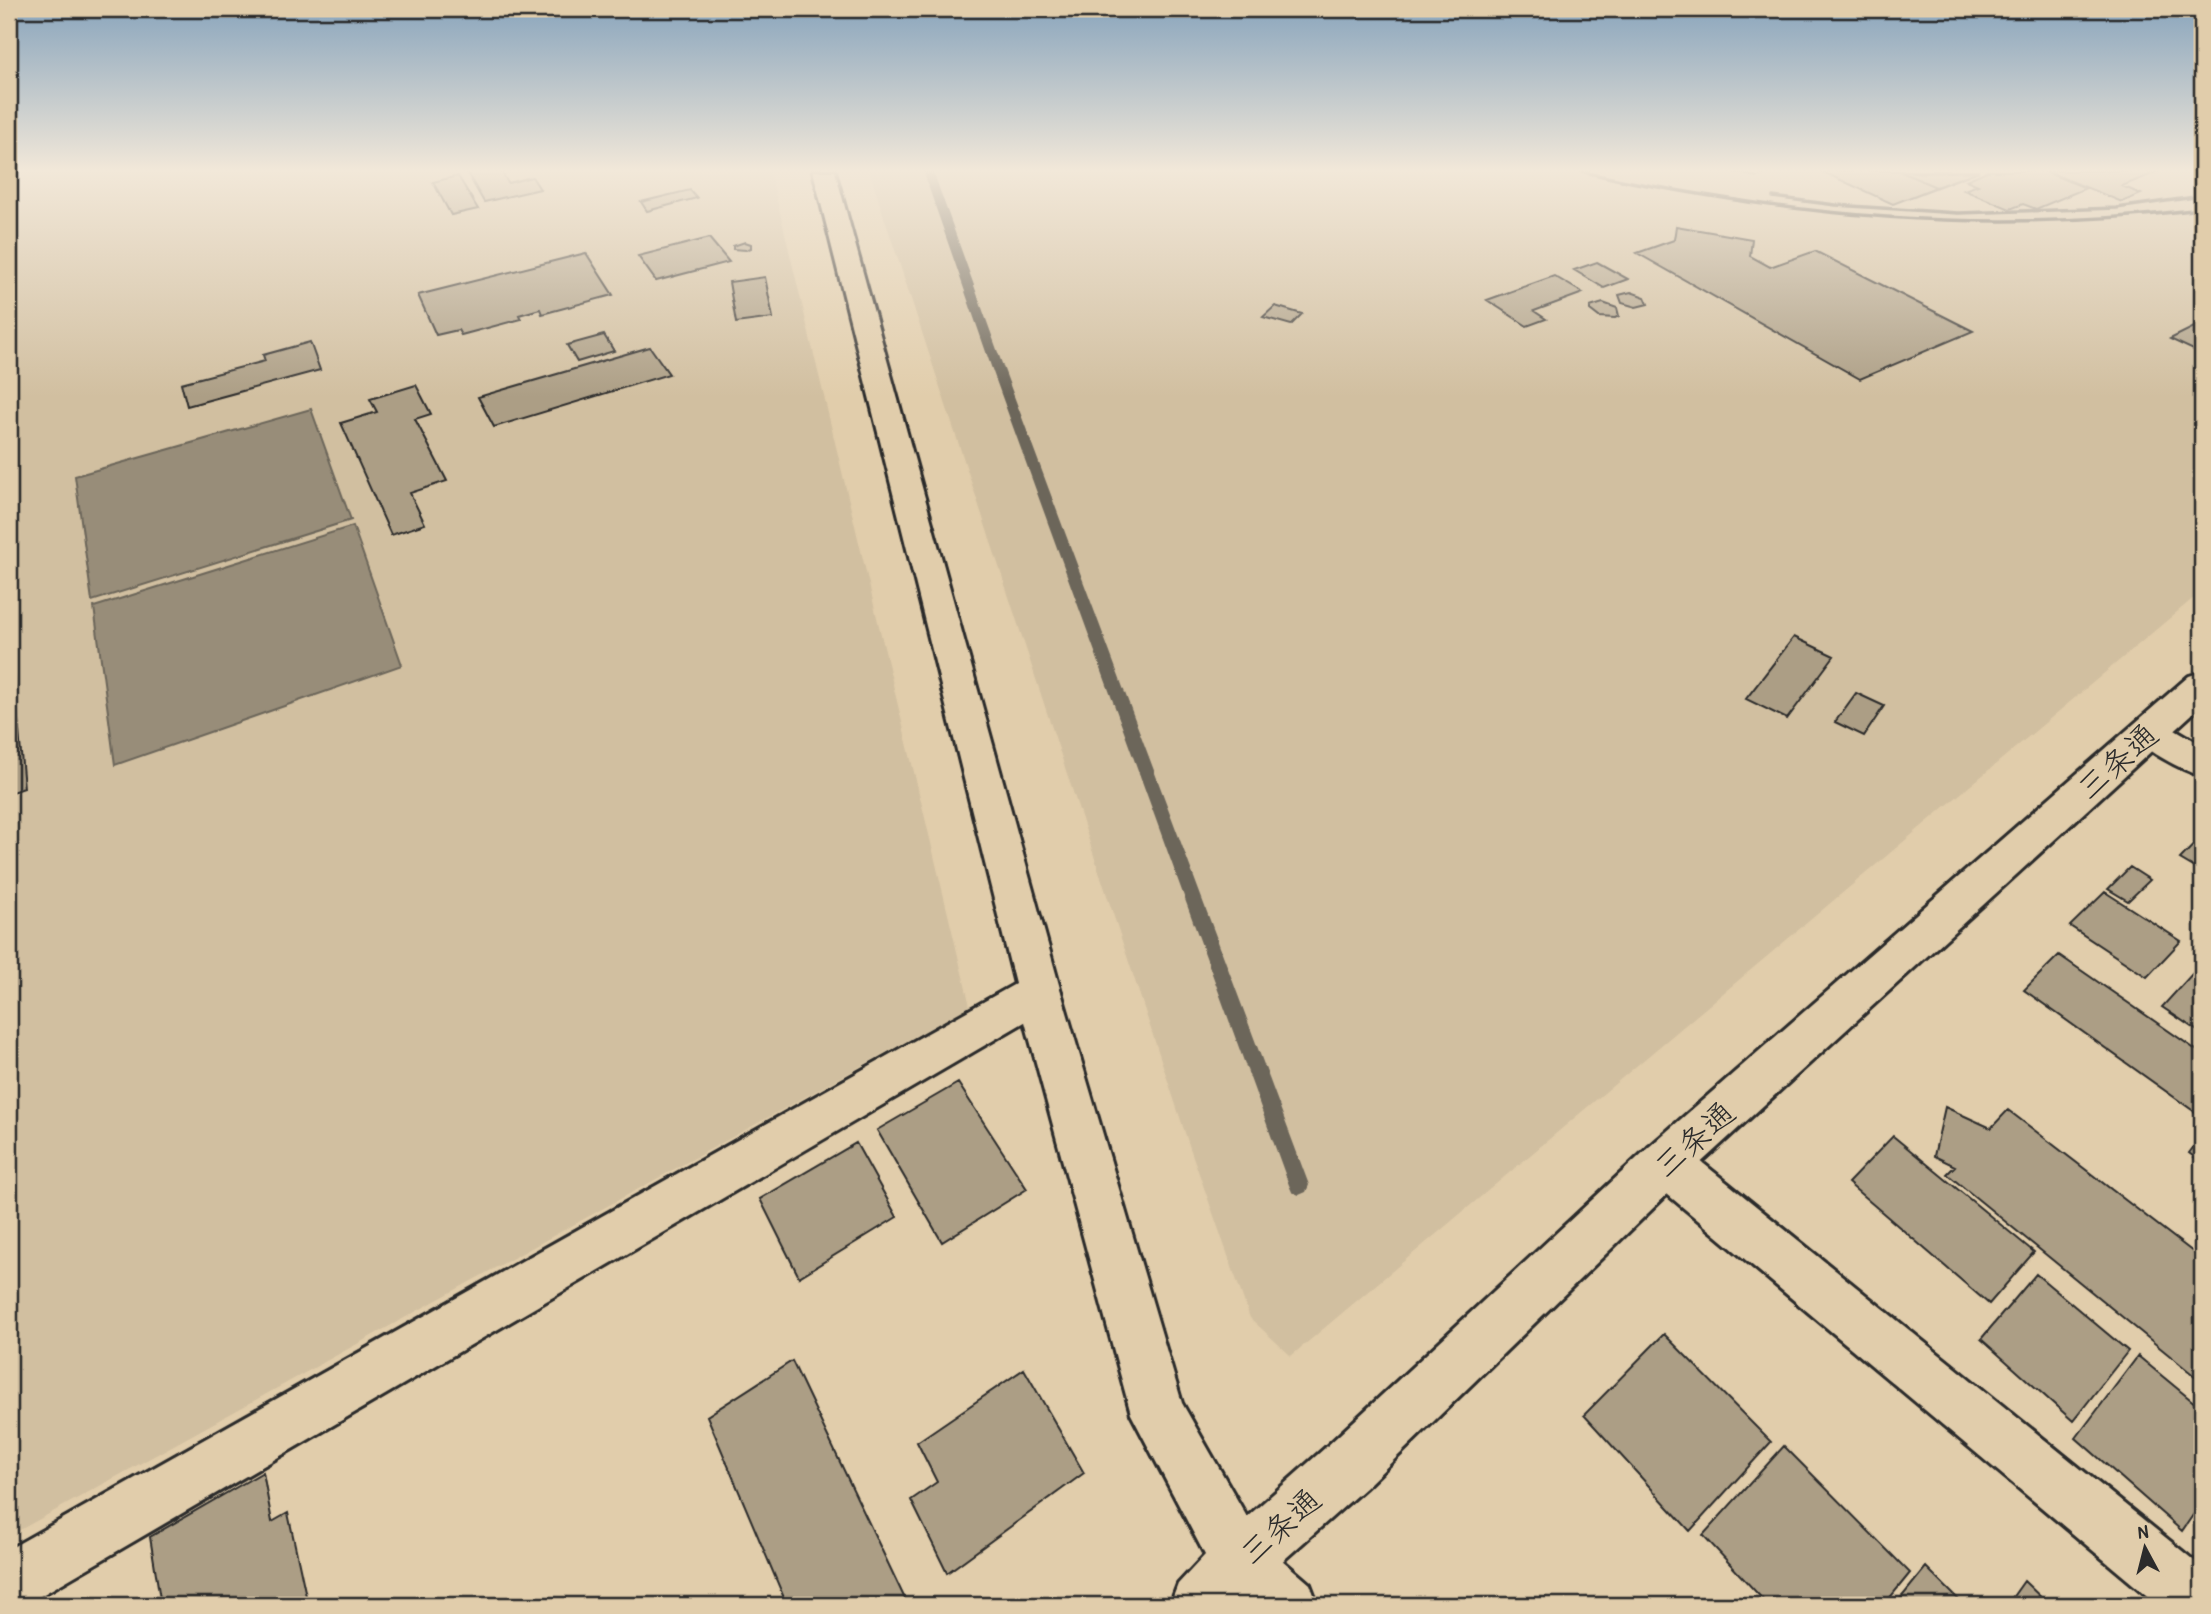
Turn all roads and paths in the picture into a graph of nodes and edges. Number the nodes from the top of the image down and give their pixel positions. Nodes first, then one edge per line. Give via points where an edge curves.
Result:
1 (844, 246) edge
2 (2202, 685) edge
3 (2150, 732) junction
4 (2202, 762) edge
5 (1039, 992) junction
6 (1666, 1163) junction
7 (1240, 1561) junction
8 (9, 1581) edge
9 (2202, 1604) edge
10 (1199, 1605) edge
11 (1289, 1605) edge

1 - 5 street
2 - 3 street, 三条通
3 - 4 street
3 - 6 street, 三条通
5 - 7 street via 1158,1414
5 - 8 street
6 - 7 street, 三条通 via 1355,1459
6 - 9 street
7 - 10 street, 三条通
7 - 11 street

